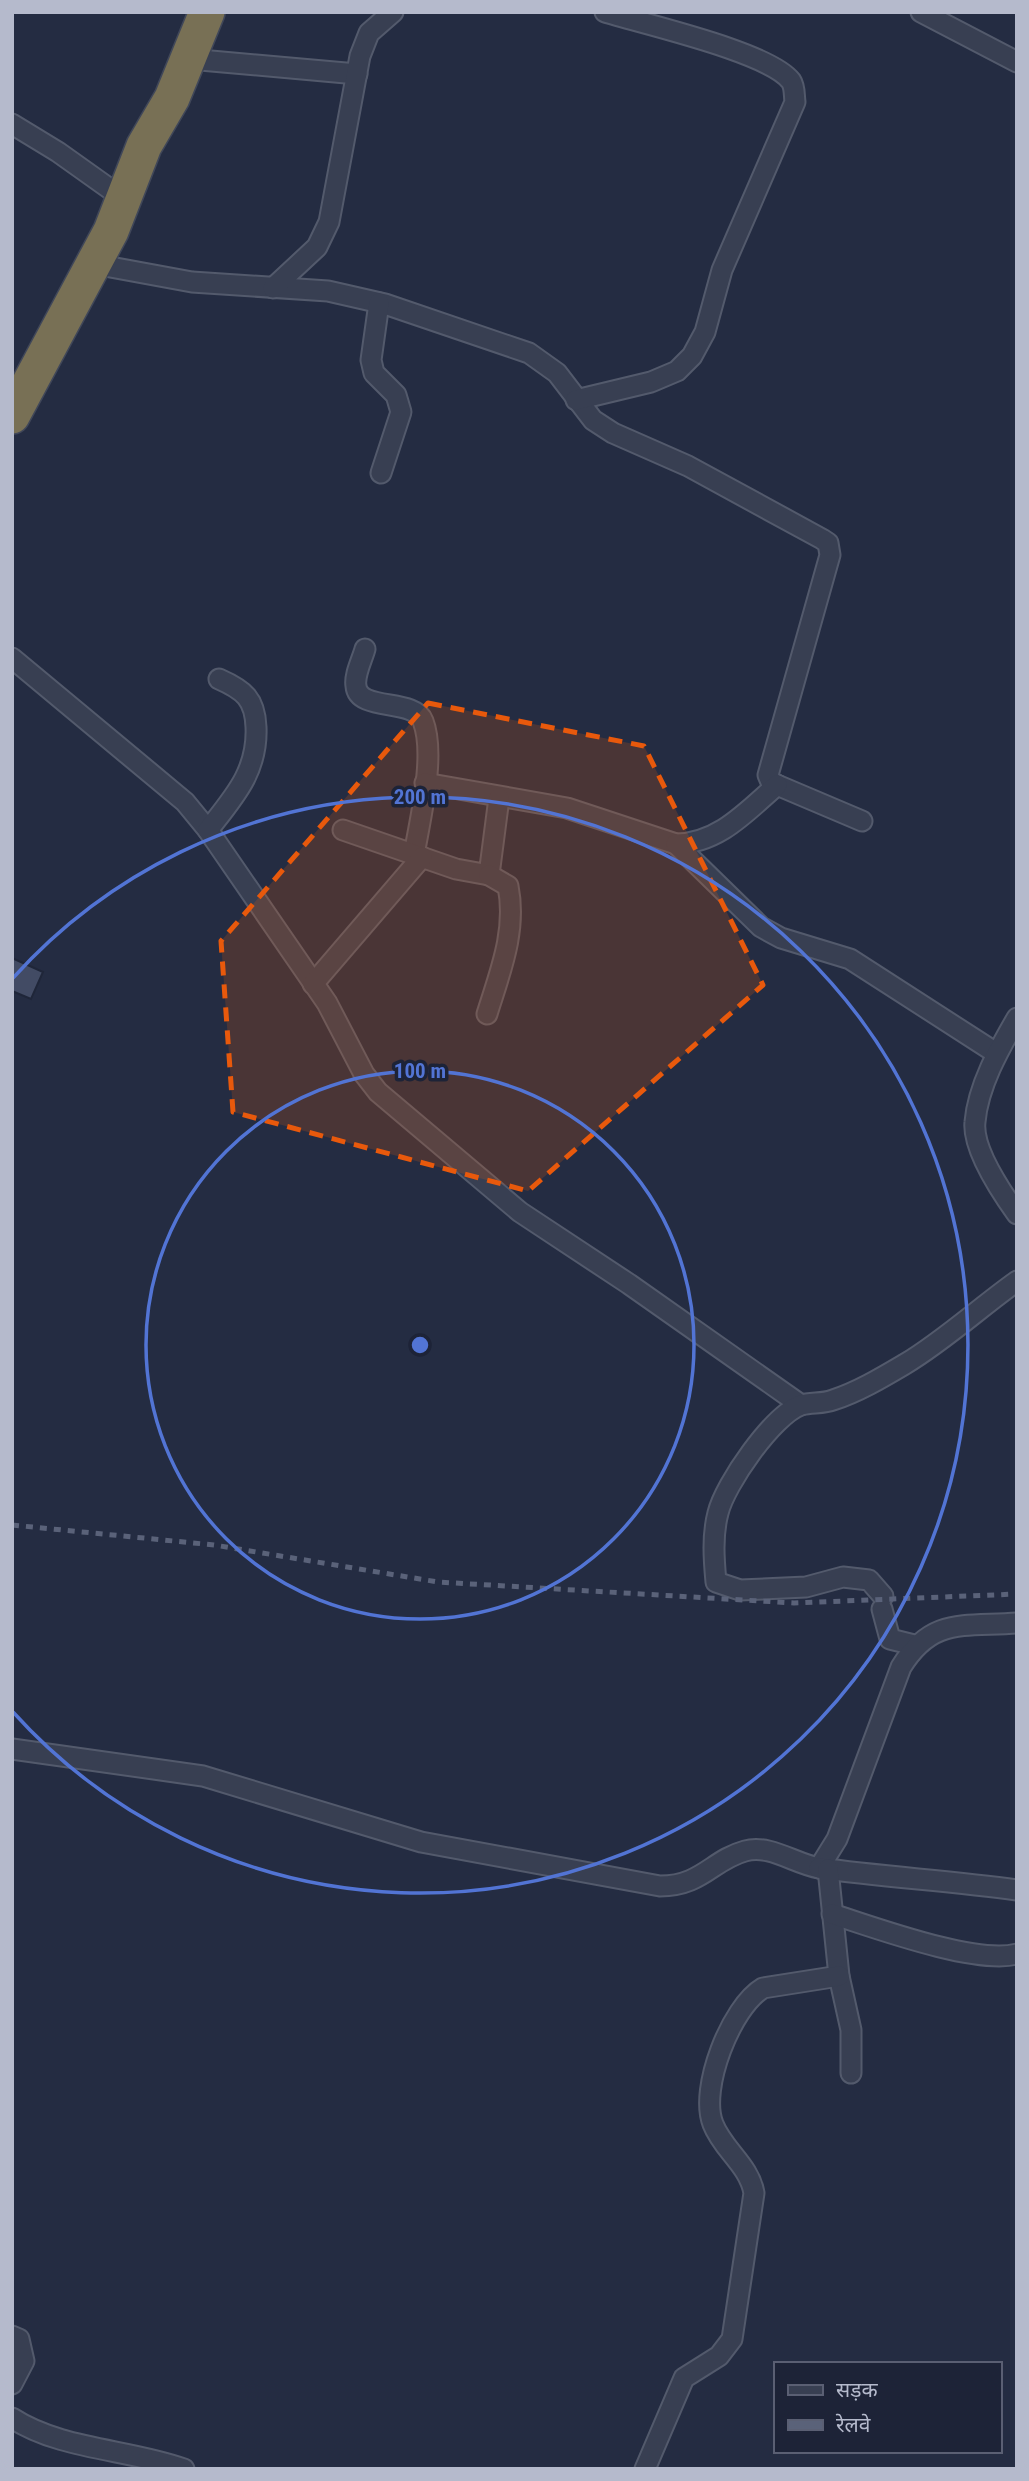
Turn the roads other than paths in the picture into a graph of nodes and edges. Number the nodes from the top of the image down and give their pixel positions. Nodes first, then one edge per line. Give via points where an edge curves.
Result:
1 (183, 12) edge
2 (207, 12) edge
3 (605, 12) edge
4 (921, 12) edge
5 (386, 13) edge
6 (189, 59) junction
7 (1017, 62) edge
8 (357, 74) junction
9 (12, 124) edge
10 (145, 146) junction
11 (124, 199) junction
12 (94, 264) junction
13 (273, 288) junction
14 (379, 303) junction
15 (576, 400) junction
16 (12, 416) edge
17 (381, 473) dead end
18 (365, 649) dead end
19 (12, 658) edge
20 (219, 679) dead end
21 (425, 783) junction
22 (777, 785) junction
23 (499, 798) junction
24 (862, 821) dead end
25 (208, 830) junction
26 (343, 830) dead end
27 (676, 844) junction
28 (418, 856) junction
29 (489, 875) junction
30 (313, 984) junction
31 (487, 1013) dead end
32 (1017, 1018) edge
33 (996, 1053) junction
34 (1017, 1214) edge
35 (1017, 1281) edge
36 (801, 1405) junction
37 (1017, 1623) edge
38 (914, 1645) junction
39 (12, 1749) edge
40 (823, 1869) junction
41 (1017, 1889) edge
42 (832, 1914) junction
43 (1017, 1954) edge
44 (839, 1976) junction
45 (851, 2073) dead end
46 (12, 2336) edge
47 (12, 2384) edge
48 (12, 2418) edge
49 (184, 2469) edge
50 (645, 2469) edge

1 - 10 highway via 153,93
2 - 6 highway
3 - 15 street via 716,43 785,74 793,84 795,102 727,257 705,332 692,356 677,371 651,382
4 - 7 street
5 - 8 street via 369,33
6 - 8 street
6 - 10 highway
8 - 13 street via 329,222 317,247
9 - 11 street
10 - 11 highway
11 - 12 highway
12 - 13 street via 192,282
12 - 16 highway
13 - 14 street via 328,292
14 - 15 street via 529,352 557,373
14 - 17 street via 371,360 374,373 396,395 401,412
15 - 22 street via 593,420 613,433 688,466 828,543 830,555 769,768 771,782
18 - 21 street via 356,690 368,700 420,715 427,751
19 - 25 street via 185,802
20 - 25 street via 242,689 250,699 256,714 257,745 246,779
21 - 23 street
21 - 28 street
22 - 24 street
22 - 27 street via 722,832 694,844
23 - 27 street via 567,808
23 - 29 street
25 - 30 street
26 - 28 street
27 - 33 street via 761,927 850,960
28 - 29 street
28 - 30 street
29 - 31 street via 508,886 510,917 507,958
30 - 36 street via 378,1092 520,1212
32 - 33 street
33 - 34 street via 974,1124 978,1145
35 - 36 street via 956,1331 906,1364 831,1402
36 - 38 street via 754,1445 718,1511 716,1583 740,1590 806,1587 843,1577 869,1580 883,1602 890,1639
37 - 38 street via 946,1628
38 - 40 street via 901,1667
39 - 40 street via 203,1776 421,1842 660,1885 699,1878 745,1851 770,1851 802,1866
40 - 41 street
40 - 42 street
42 - 43 street via 910,1939
42 - 44 street
44 - 45 street via 851,2030
44 - 50 street via 762,1988 752,1994 724,2041 708,2111 714,2128 749,2175 754,2193 732,2339 719,2356 684,2378
46 - 47 street via 19,2339 24,2361
48 - 49 street via 63,2439

